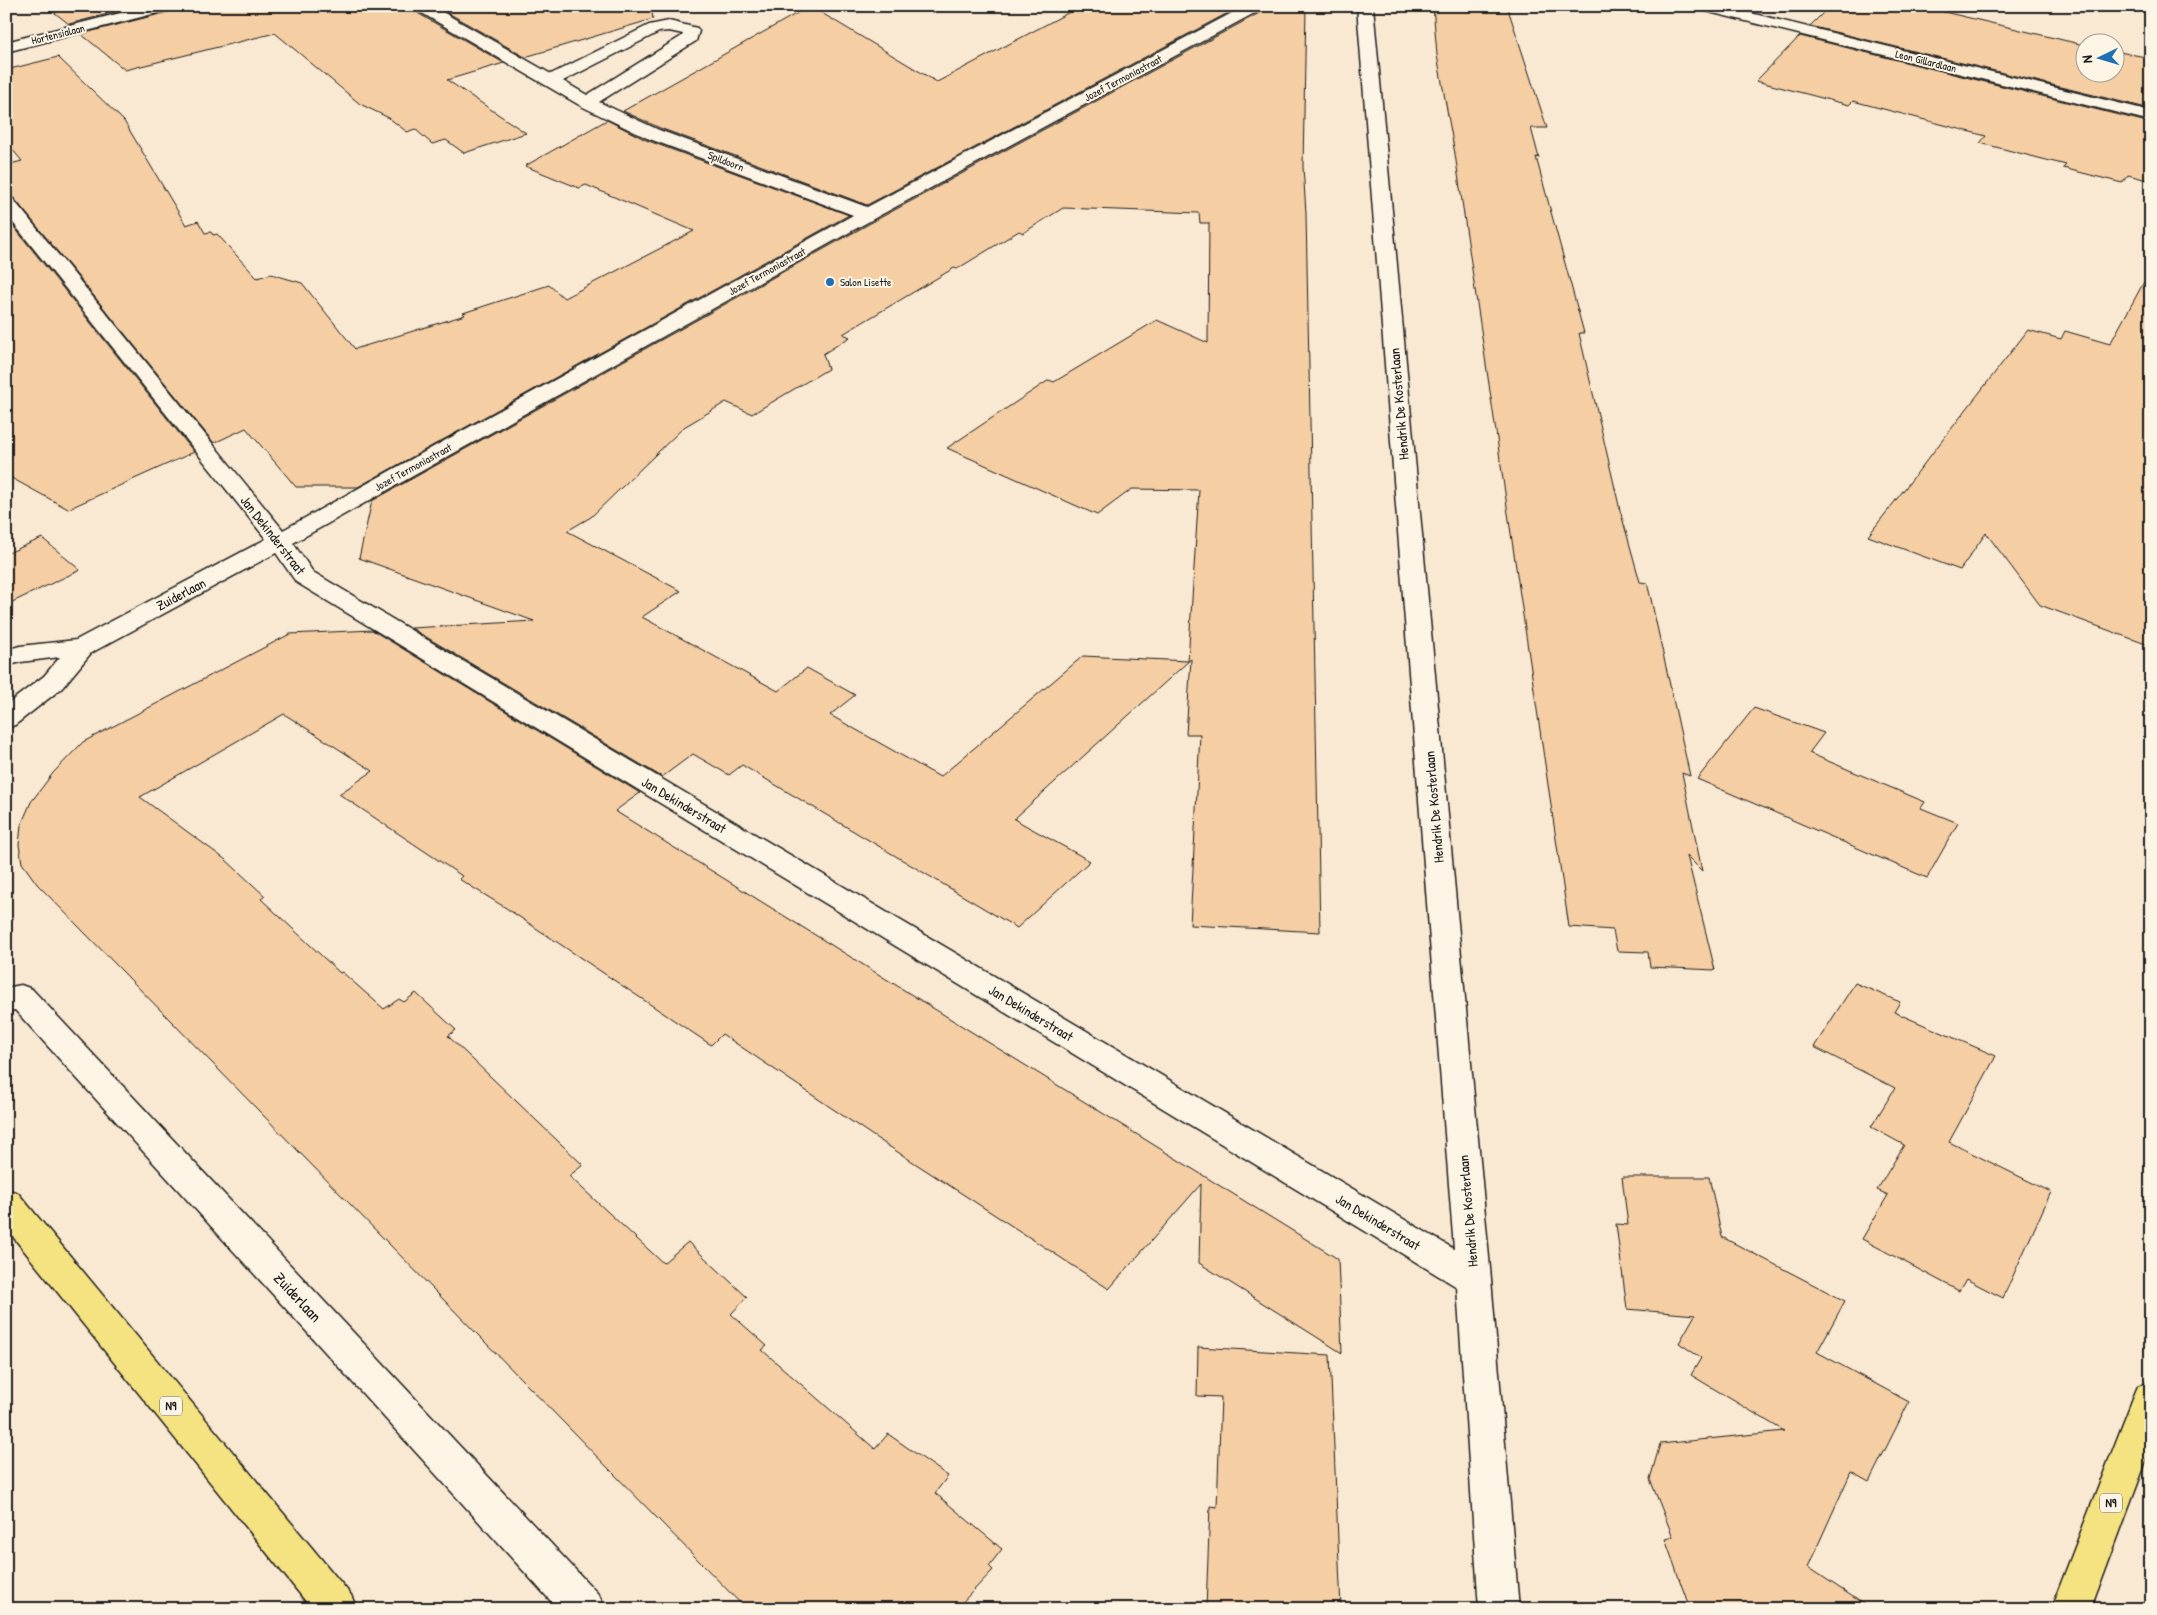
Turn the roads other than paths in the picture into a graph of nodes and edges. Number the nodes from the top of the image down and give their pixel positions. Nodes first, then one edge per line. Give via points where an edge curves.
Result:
1 (167, 6) edge
2 (420, 6) edge
3 (1257, 6) edge
4 (1365, 6) edge
5 (1702, 6) edge
6 (6, 47) edge
7 (550, 82) junction
8 (587, 102) junction
9 (2151, 116) edge
10 (6, 202) edge
11 (868, 214) junction
12 (280, 542) junction
13 (82, 647) junction
14 (6, 658) edge
15 (6, 719) edge
16 (6, 1000) edge
17 (6, 1203) edge
18 (1474, 1279) junction
19 (2151, 1398) edge
20 (337, 1609) edge
21 (584, 1609) edge
22 (1499, 1609) edge
23 (2071, 1609) edge

1 - 6 street, Hortensialaan
2 - 7 street, Spildoorn
3 - 11 street, Jozef Termoniastraat
4 - 18 street, Hendrik De Kosterlaan
5 - 9 street, Leon Gillardlaan
7 - 8 street, Spildoorn
7 - 8 street via 655,28 669,26 691,31 690,38
8 - 11 street, Spildoorn via 653,134
10 - 12 street, Jan Dekinderstraat
11 - 12 street, Jozef Termoniastraat
12 - 13 street, Zuiderlaan
12 - 18 street, Jan Dekinderstraat via 304,577
13 - 14 street, Zuiderlaan
13 - 15 street, Zuiderlaan via 53,682
16 - 21 street, Zuiderlaan via 21,997
17 - 20 main road, N9
18 - 22 street, Hendrik De Kosterlaan
19 - 23 main road, N9

